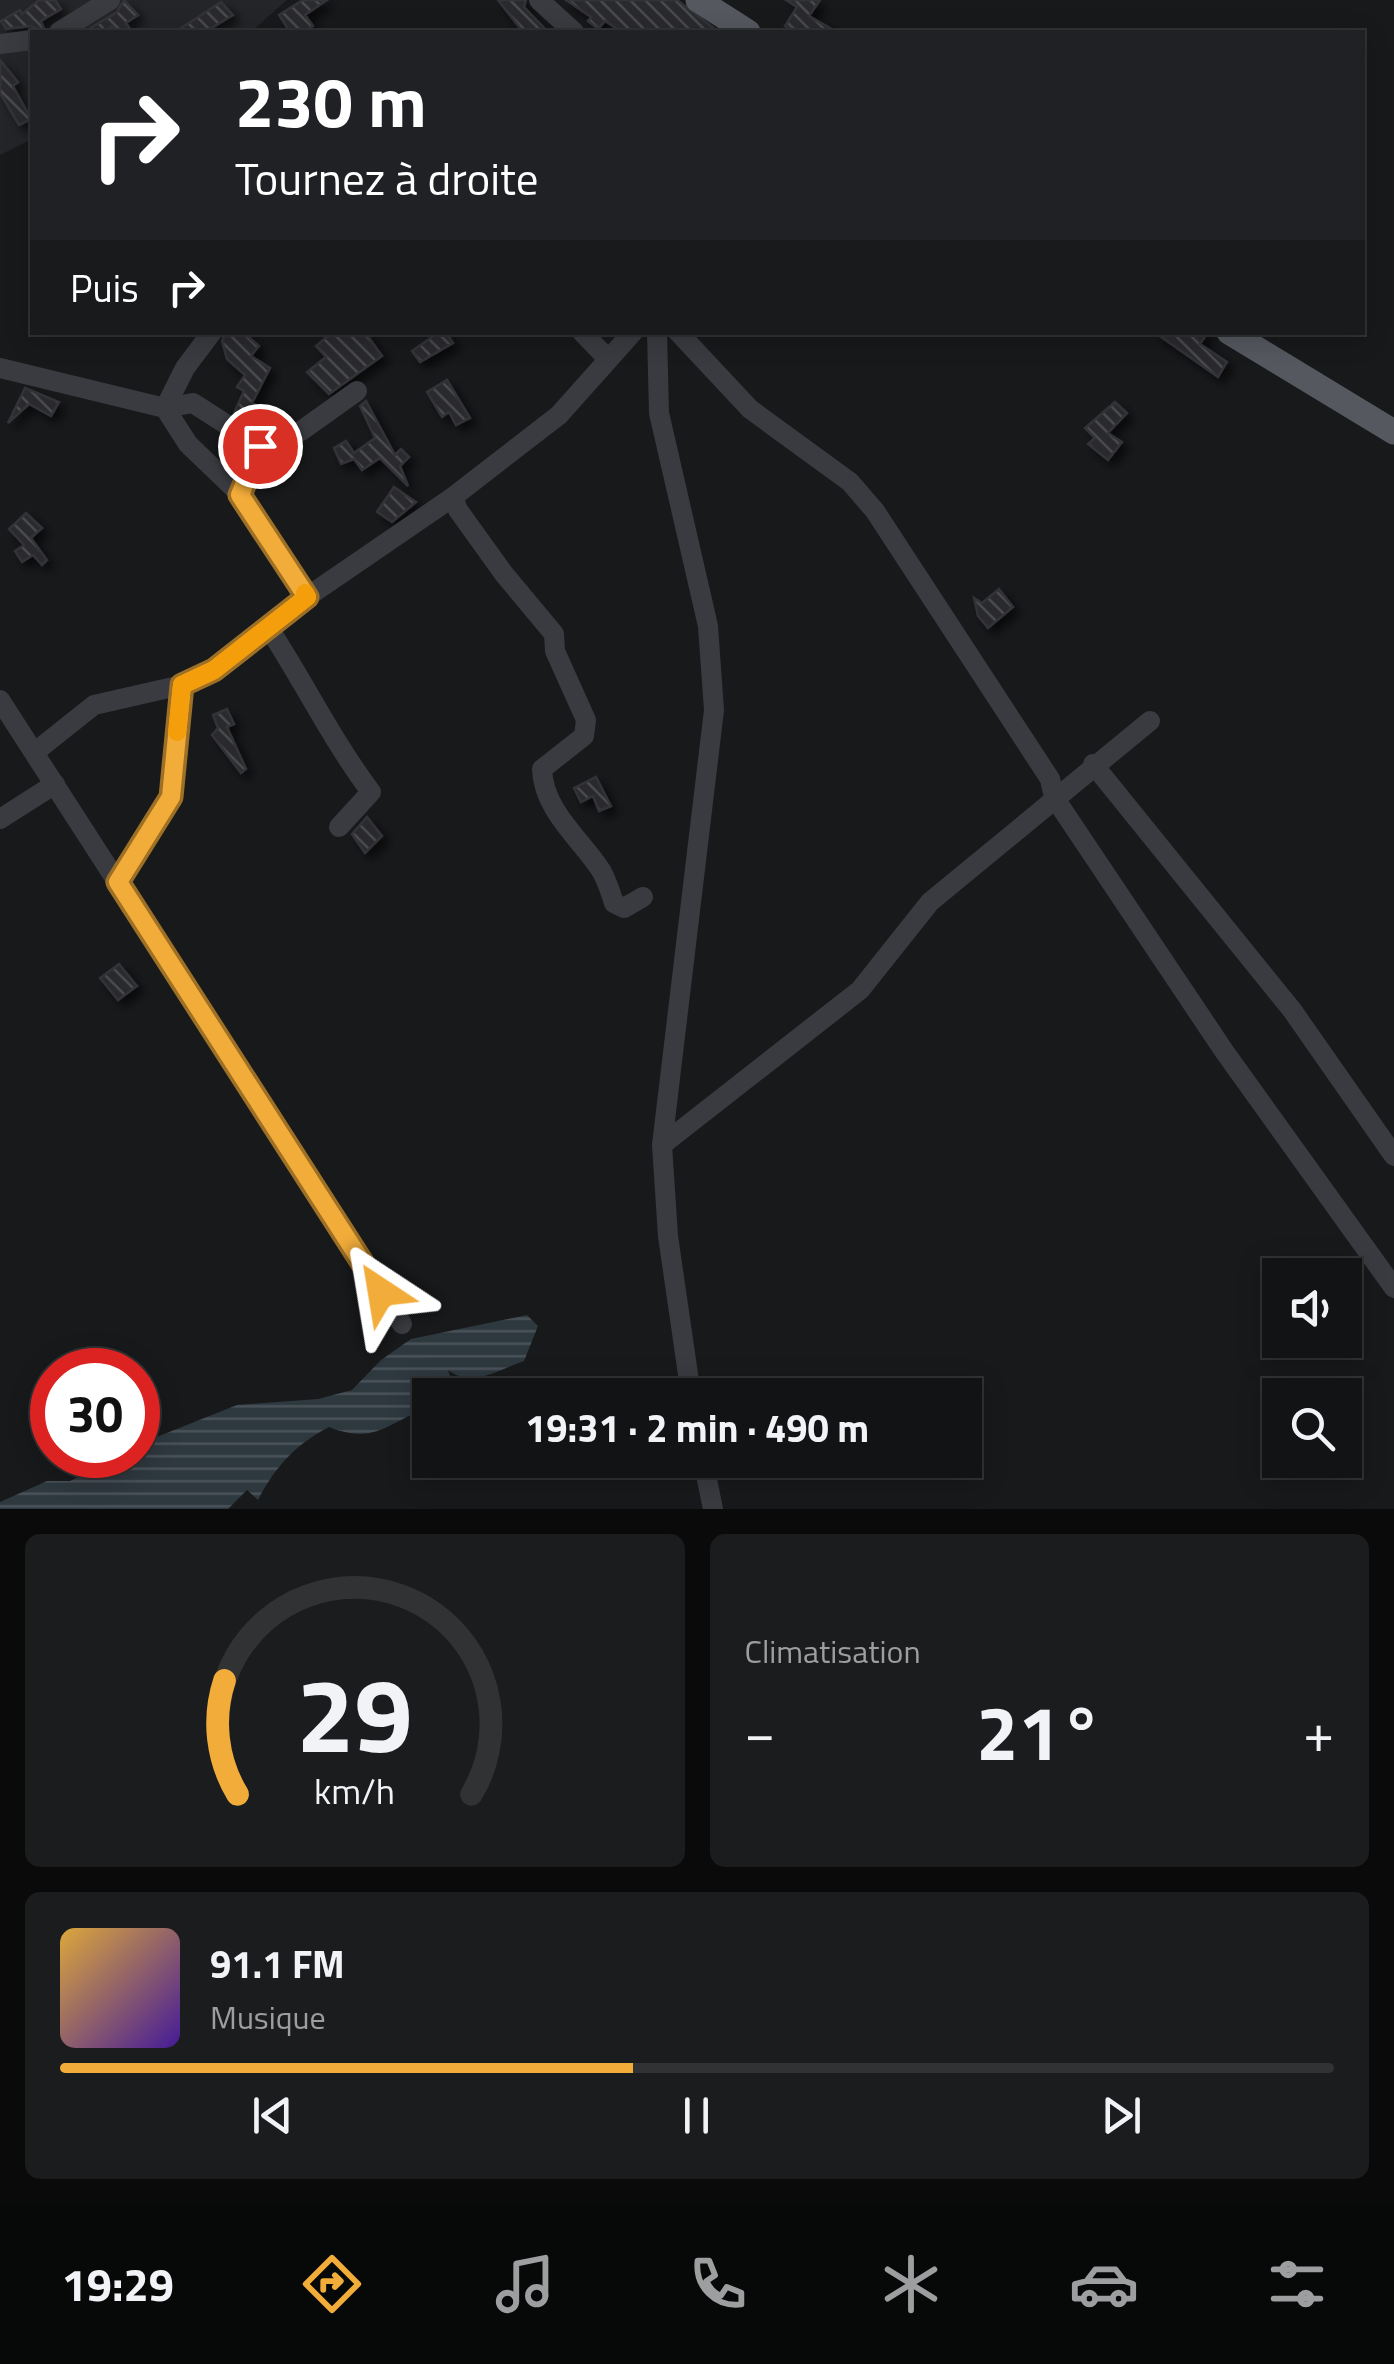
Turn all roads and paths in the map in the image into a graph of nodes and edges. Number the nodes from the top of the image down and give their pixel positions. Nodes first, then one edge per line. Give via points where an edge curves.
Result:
1 (110, 0) edge
2 (538, 0) edge
3 (698, 0) edge
4 (62, 30) edge
5 (572, 30) edge
6 (745, 30) edge
7 (30, 40) edge
8 (0, 44) edge
9 (210, 335) edge
10 (585, 335) edge
11 (629, 335) edge
12 (657, 335) edge
13 (681, 335) edge
14 (1234, 335) edge
15 (608, 359) junction
16 (2, 371) edge
17 (358, 391) dead end
18 (165, 408) junction
19 (1394, 432) edge
20 (260, 446) junction
21 (240, 495) junction
22 (453, 496) junction
23 (307, 597) junction
24 (268, 627) junction
25 (182, 685) junction
26 (0, 700) edge
27 (1150, 721) dead end
28 (34, 752) junction
29 (1094, 764) junction
30 (55, 784) junction
31 (1054, 796) junction
32 (0, 819) edge
33 (339, 827) dead end
34 (118, 882) junction
35 (643, 897) dead end
36 (662, 1145) junction
37 (1394, 1156) edge
38 (1394, 1288) edge
39 (402, 1324) dead end
40 (689, 1378) edge
41 (707, 1478) edge
42 (713, 1509) edge

1 - 4 street
2 - 5 street
3 - 6 main road
7 - 8 street
9 - 18 street
10 - 15 street
11 - 15 street
12 - 36 street via 659,413 708,626 714,710
13 - 31 street via 750,409 850,482 875,511 1050,779
14 - 19 main road
15 - 22 street via 559,416
16 - 18 street
17 - 20 street via 301,431
18 - 20 street via 193,403
18 - 21 street via 188,444
20 - 21 street
21 - 23 street
22 - 23 street
22 - 35 street via 554,634 586,720 584,736 542,769 542,783 600,868 614,903 624,908
23 - 24 street
24 - 25 street via 214,670
24 - 33 street via 318,703 336,745 372,792
25 - 28 street via 94,705
25 - 34 street via 171,797
26 - 28 street
27 - 29 street
28 - 30 street
29 - 31 street
29 - 37 street via 1292,1010
30 - 32 street
30 - 34 street
31 - 36 street via 930,902 860,990
31 - 38 street via 1224,1051
34 - 39 street
36 - 40 street
41 - 42 street

